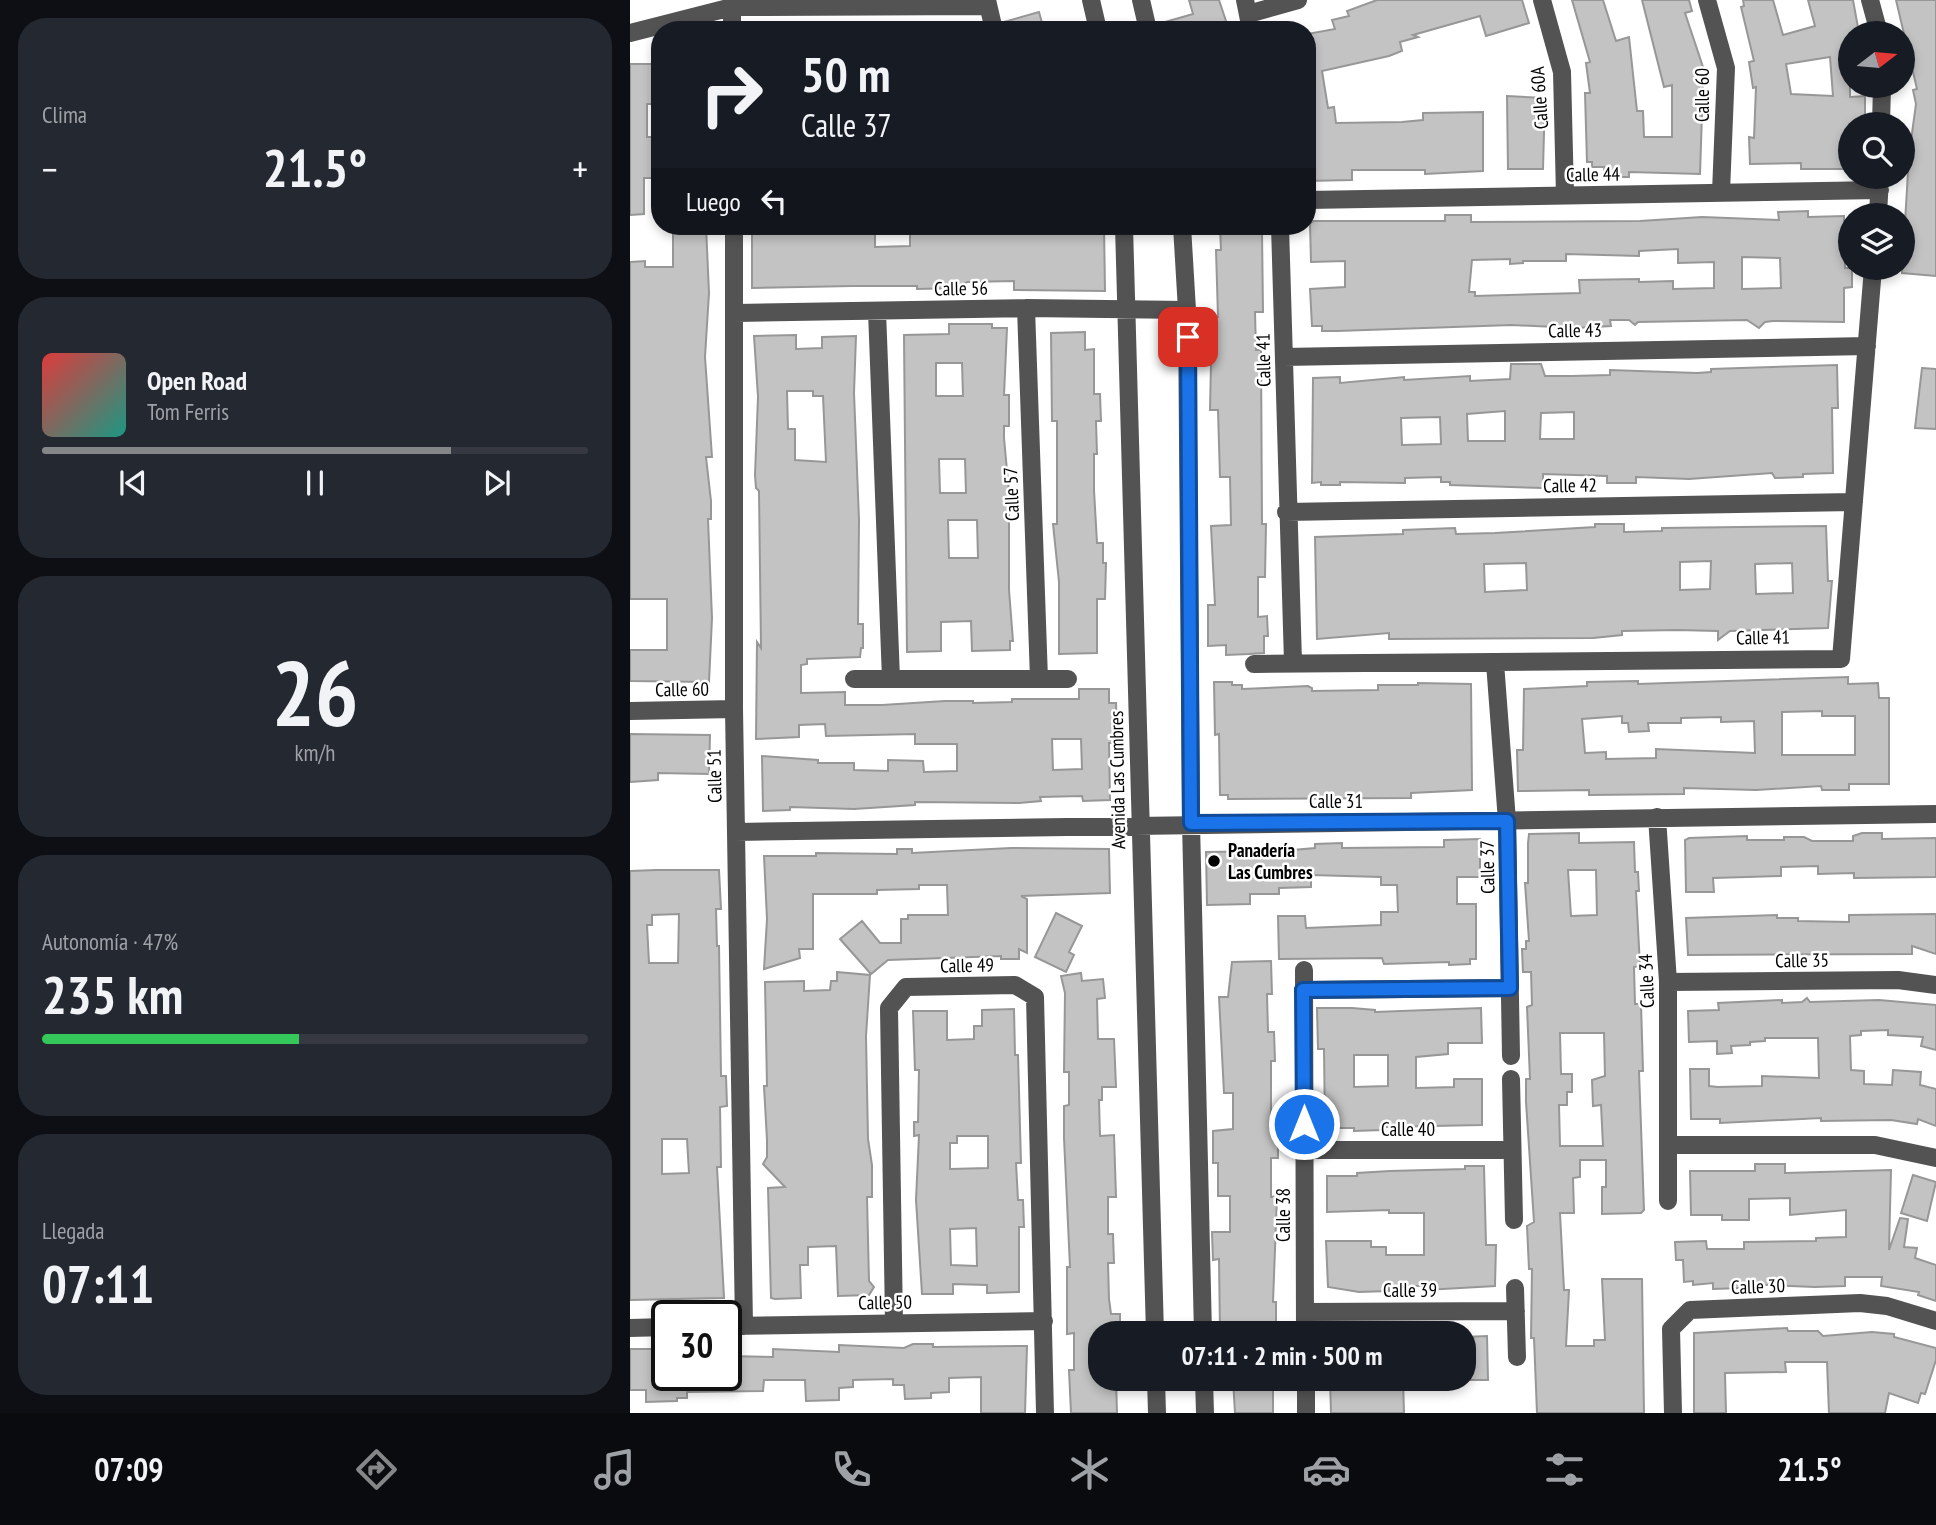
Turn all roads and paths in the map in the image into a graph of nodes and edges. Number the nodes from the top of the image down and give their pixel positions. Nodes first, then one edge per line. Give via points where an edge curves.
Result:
1 (1091, 0) edge
2 (1141, 0) edge
3 (1298, 0) edge
4 (1542, 0) edge
5 (1707, 0) edge
6 (1870, 0) edge
7 (987, 3) edge
8 (732, 7) junction
9 (1248, 15) edge
10 (677, 21) edge
11 (732, 21) edge
12 (992, 21) edge
13 (1096, 21) edge
14 (1146, 21) edge
15 (1876, 21) edge
16 (651, 28) edge
17 (630, 33) edge
18 (1838, 186) edge
19 (1721, 192) junction
20 (1565, 195) junction
21 (1316, 200) edge
22 (734, 235) edge
23 (1124, 235) edge
24 (1183, 235) edge
25 (1280, 235) edge
26 (1872, 280) edge
27 (1026, 308) junction
28 (1128, 310) junction
29 (1187, 310) junction
30 (877, 311) junction
31 (736, 313) junction
32 (1867, 346) junction
33 (1284, 357) junction
34 (1854, 502) junction
35 (1286, 512) junction
36 (1293, 662) junction
37 (1495, 663) junction
38 (1254, 664) dead end
39 (854, 679) dead end
40 (891, 679) junction
41 (1039, 679) junction
42 (1068, 679) dead end
43 (734, 709) junction
44 (630, 711) edge
45 (1936, 814) edge
46 (1657, 817) junction
47 (1507, 821) junction
48 (1191, 823) junction
49 (1139, 824) junction
50 (736, 832) junction
51 (1304, 970) dead end
52 (1668, 982) junction
53 (1936, 985) edge
54 (1510, 988) junction
55 (1303, 990) junction
56 (1511, 1056) dead end
57 (1511, 1079) dead end
58 (1668, 1144) junction
59 (1304, 1150) junction
60 (1513, 1150) junction
61 (1936, 1158) edge
62 (1668, 1201) dead end
63 (1514, 1220) dead end
64 (1516, 1288) dead end
65 (735, 1300) edge
66 (1516, 1311) junction
67 (1305, 1312) junction
68 (1044, 1321) junction
69 (1154, 1321) edge
70 (1203, 1321) edge
71 (1305, 1321) edge
72 (1936, 1321) edge
73 (894, 1323) junction
74 (742, 1326) edge
75 (651, 1327) edge
76 (630, 1328) edge
77 (1517, 1357) dead end
78 (1156, 1391) edge
79 (1204, 1391) edge
80 (1306, 1391) edge
81 (1045, 1413) edge
82 (1157, 1413) edge
83 (1205, 1413) edge
84 (1306, 1413) edge
85 (1673, 1413) edge

1 - 13 street
2 - 14 street
3 - 9 street
4 - 20 street, Calle 60A via 1562,72
5 - 19 street, Calle 60 via 1726,68
6 - 15 street
7 - 8 street
7 - 12 street
8 - 10 street
8 - 11 street
16 - 17 street
18 - 19 street, Calle 44
19 - 20 street, Calle 44
20 - 21 street, Calle 44
22 - 31 street, Calle 51
23 - 28 street, Avenida Las Cumbres
24 - 29 street
25 - 33 street, Calle 41
26 - 32 street, Calle 41
27 - 28 street, Calle 56
27 - 30 street, Calle 56
27 - 41 street, Calle 57
28 - 29 street, Calle 56
28 - 49 street, Avenida Las Cumbres
29 - 48 street
30 - 31 street, Calle 56
30 - 40 street
31 - 43 street, Calle 51
32 - 33 street, Calle 43
32 - 34 street, Calle 41
33 - 35 street, Calle 41
34 - 35 street, Calle 42
34 - 37 street, Calle 41 via 1841,659
35 - 36 street, Calle 41
36 - 37 street, Calle 41
36 - 38 street, Calle 41
37 - 47 street, Calle 37
39 - 40 street
40 - 41 street
41 - 42 street
43 - 44 street, Calle 60
43 - 50 street, Calle 51
45 - 46 street, Calle 31
46 - 47 street, Calle 31
46 - 52 street, Calle 34
47 - 48 street, Calle 31
47 - 54 street, Calle 37
48 - 49 street, Calle 31
48 - 70 street
49 - 50 street, Calle 31
49 - 69 street, Avenida Las Cumbres
50 - 65 street, Calle 51
51 - 55 street, Calle 38
52 - 53 street, Calle 35 via 1898,980
52 - 58 street, Calle 34
54 - 55 street
54 - 56 street, Calle 37
55 - 59 street, Calle 38
57 - 60 street
58 - 61 street via 1875,1145
58 - 62 street, Calle 34
59 - 60 street, Calle 40
59 - 67 street, Calle 38
60 - 63 street
64 - 66 street
66 - 67 street, Calle 39
66 - 77 street
67 - 71 street, Calle 38
68 - 73 street, Calle 50
68 - 73 street, Calle 49 via 1035,997 1015,985 906,987 889,1008
68 - 81 street, Calle 49
72 - 85 street, Calle 30 via 1860,1303 1690,1310 1671,1329
73 - 74 street, Calle 50
75 - 76 street
78 - 82 street
79 - 83 street
80 - 84 street

